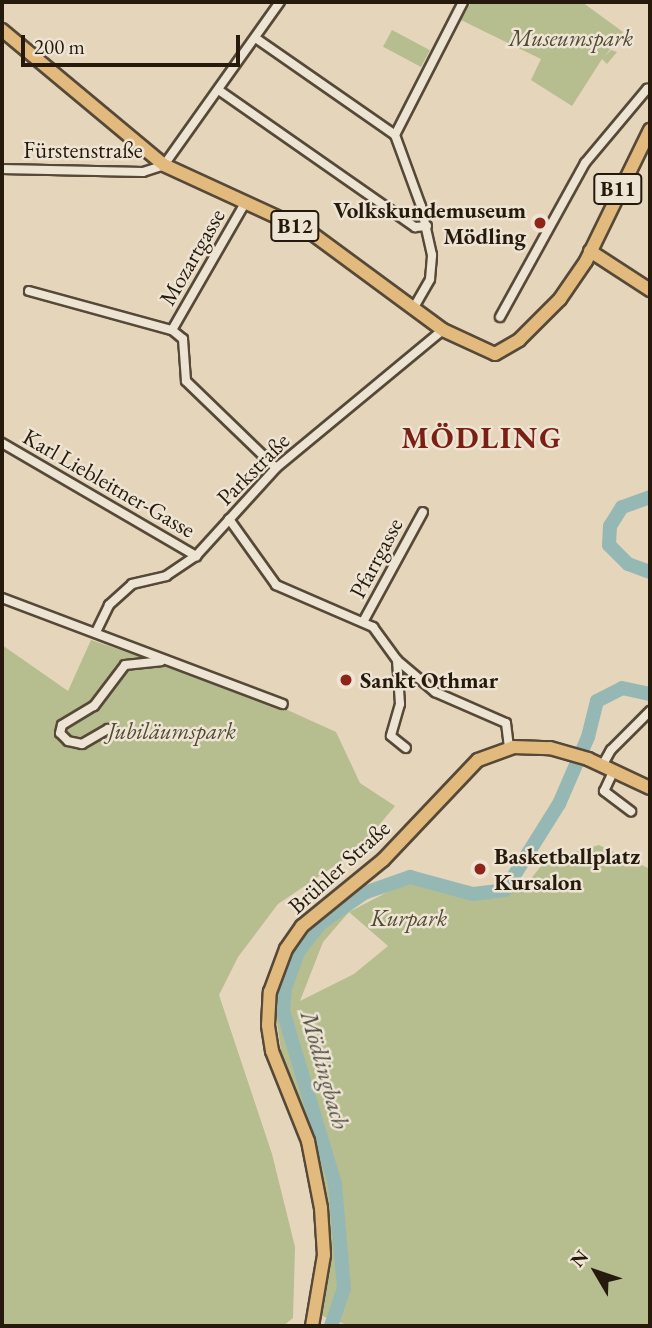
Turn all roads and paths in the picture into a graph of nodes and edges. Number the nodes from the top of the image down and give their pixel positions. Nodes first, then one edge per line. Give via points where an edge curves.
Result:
1 (279, 2) edge
2 (463, 2) edge
3 (2, 30) edge
4 (257, 39) junction
5 (220, 91) junction
6 (650, 92) edge
7 (650, 131) edge
8 (395, 135) junction
9 (164, 165) junction
10 (2, 169) edge
11 (245, 203) junction
12 (423, 227) junction
13 (590, 251) junction
14 (650, 290) edge
15 (29, 291) dead end
16 (413, 309) junction
17 (500, 317) dead end
18 (172, 330) junction
19 (443, 330) junction
20 (2, 443) edge
21 (276, 468) junction
22 (423, 512) dead end
23 (229, 520) junction
24 (196, 556) junction
25 (2, 598) edge
26 (363, 622) junction
27 (96, 632) junction
28 (397, 660) junction
29 (171, 662) junction
30 (282, 704) dead end
31 (650, 711) edge
32 (117, 733) dead end
33 (406, 748) dead end
34 (509, 748) junction
35 (607, 769) junction
36 (650, 788) edge
37 (631, 811) dead end
38 (315, 1325) edge

1 - 4 street
2 - 8 street
3 - 9 main road, B12
4 - 5 street
4 - 8 street
5 - 9 street
5 - 12 street
6 - 17 street via 647,89 585,163
7 - 13 main road, B11
8 - 12 street
9 - 10 street, Fürstenstraße via 143,172
9 - 11 main road, B12
11 - 16 main road, B12 via 310,232
11 - 18 street, Mozartgasse
12 - 16 street via 432,271
13 - 14 main road
13 - 19 main road, B12 via 561,299 519,340 495,354
15 - 18 street
16 - 19 main road, B12
18 - 21 street via 187,352 186,381
19 - 21 street, Parkstraße
20 - 24 street, Karl Liebleitner-Gasse
21 - 23 street, Parkstraße
22 - 26 street, Pfarrgasse
23 - 24 street, Parkstraße
23 - 26 street via 276,585
24 - 27 street, Parkstraße via 166,576 132,584 108,605
25 - 27 street
26 - 28 street via 379,631
27 - 29 street
28 - 33 street via 400,704 391,736
28 - 34 street via 435,692 506,723
29 - 30 street
29 - 32 street via 125,665 94,706 62,726 60,733 68,741 82,744 108,729
31 - 35 street via 611,750
34 - 35 main road via 537,747 582,757
34 - 38 main road, Brühler Straße via 470,766 383,860 302,926 274,976 268,1011 272,1051 308,1142 321,1208 324,1255
35 - 36 main road
35 - 37 street via 604,792

